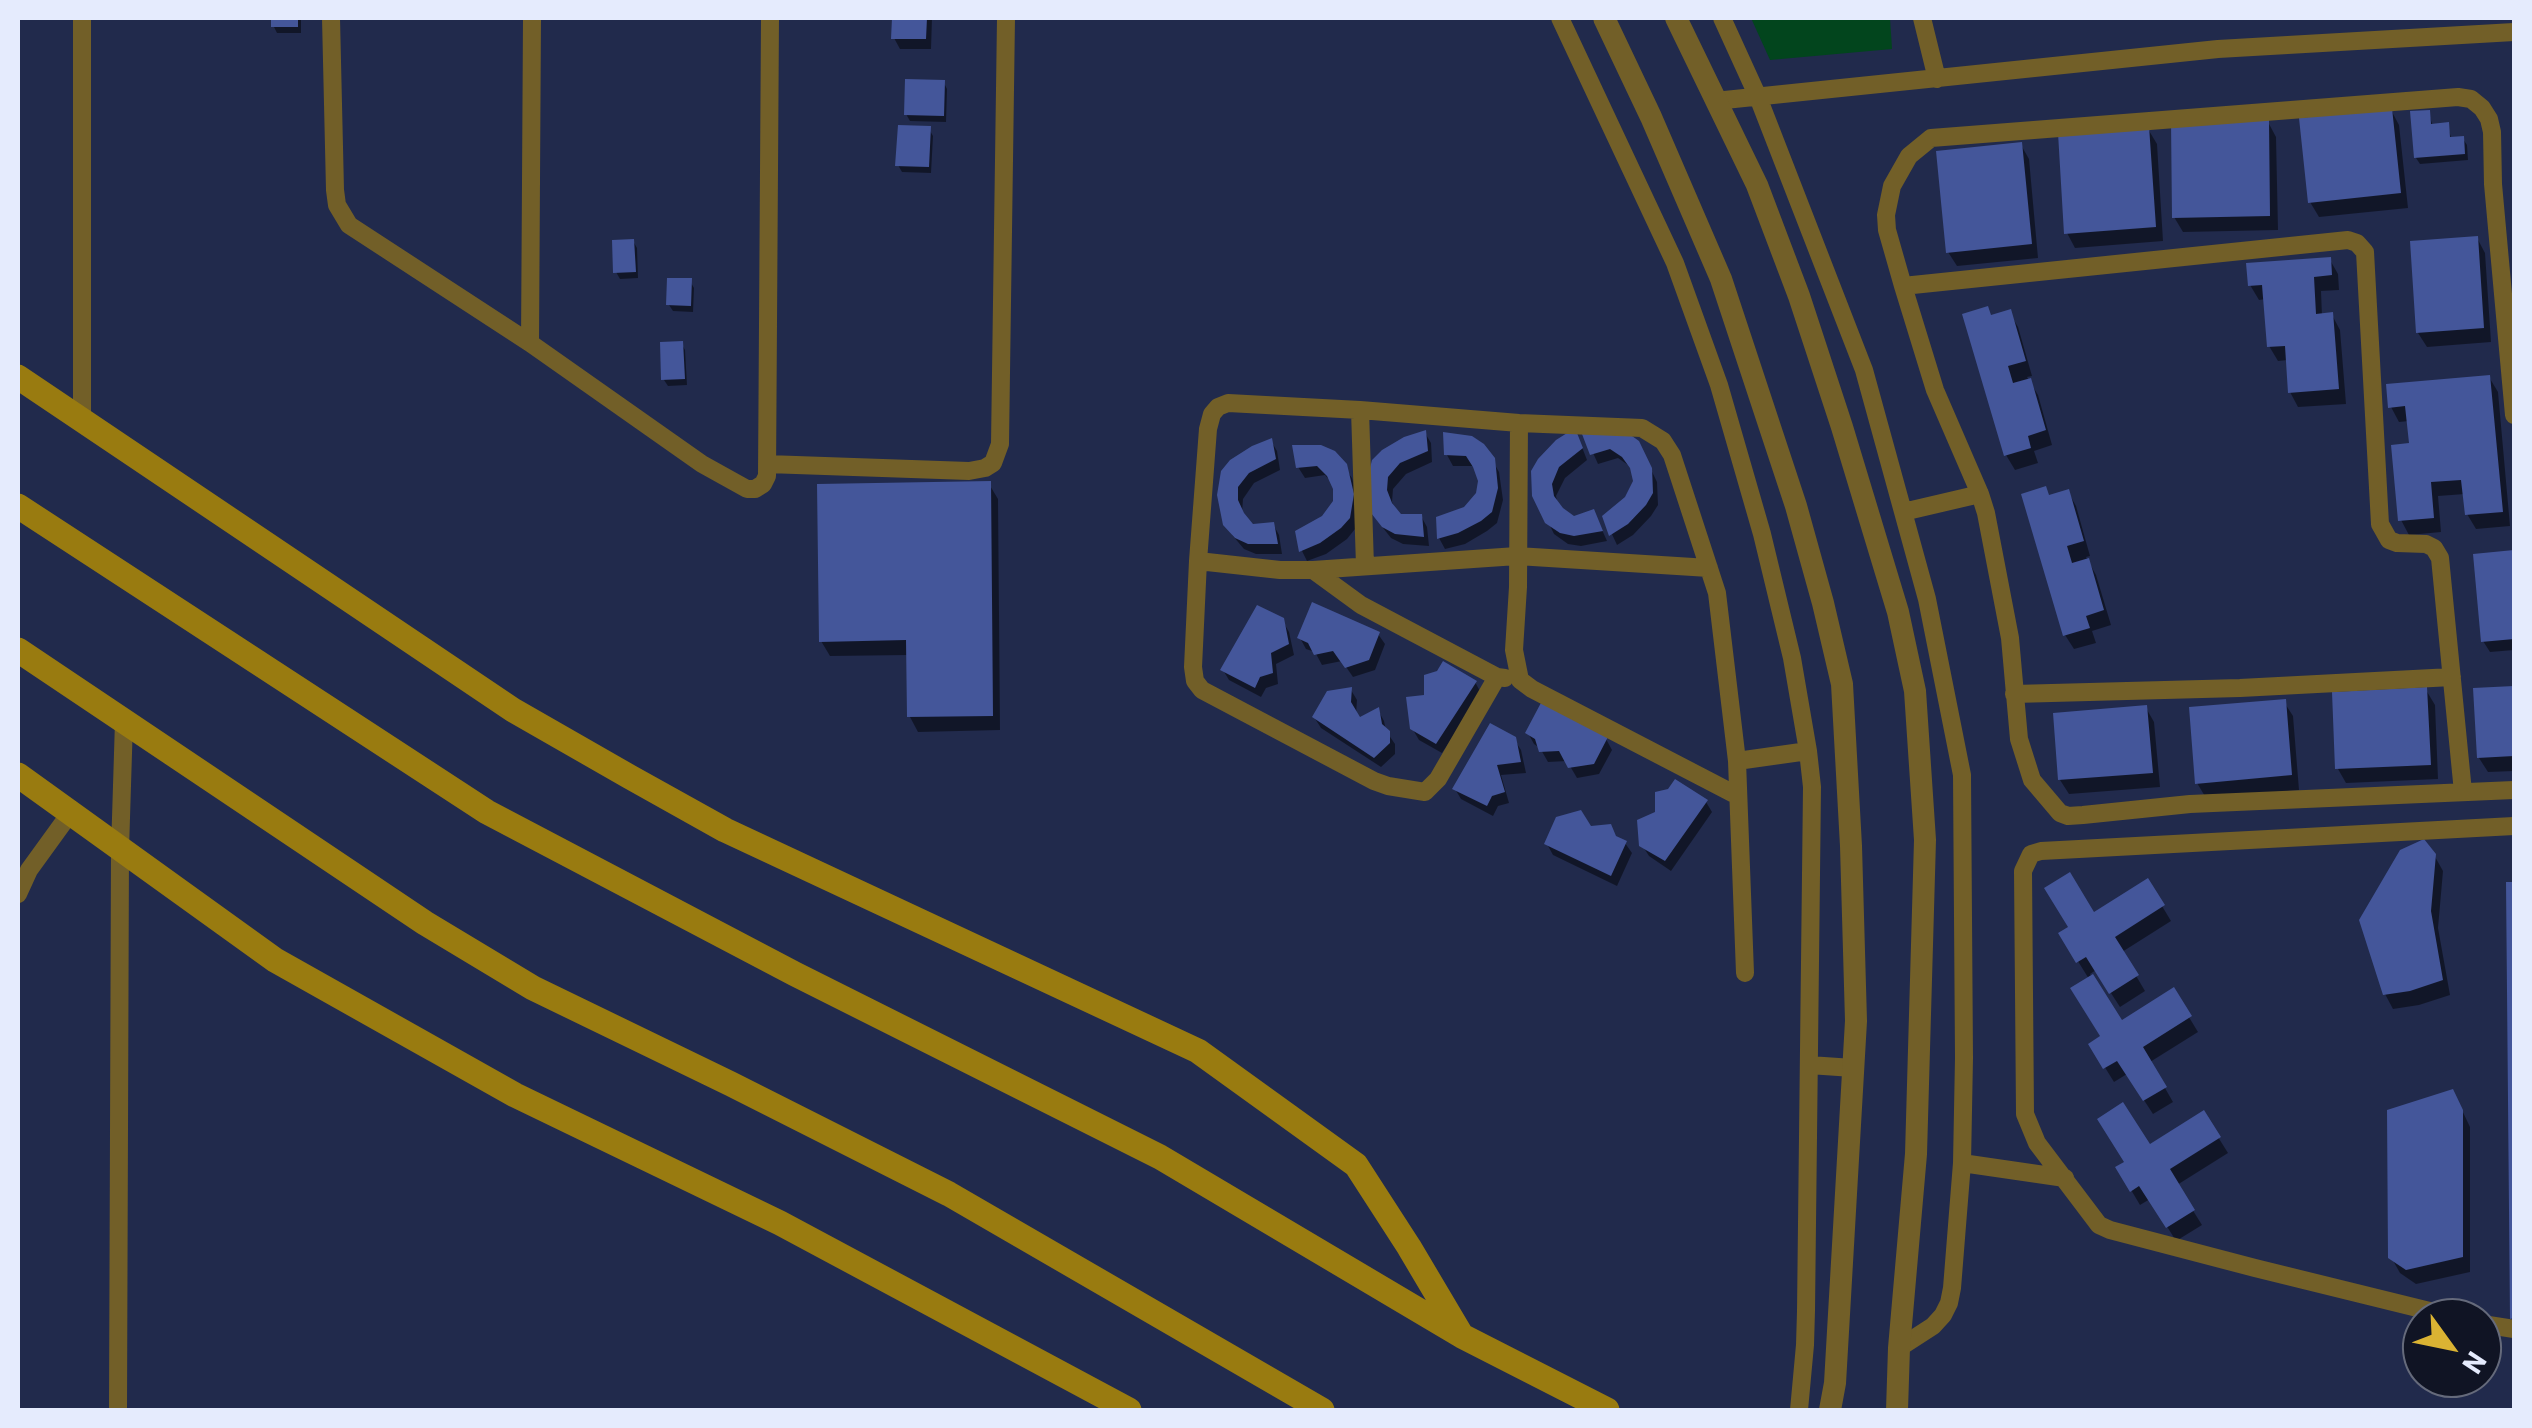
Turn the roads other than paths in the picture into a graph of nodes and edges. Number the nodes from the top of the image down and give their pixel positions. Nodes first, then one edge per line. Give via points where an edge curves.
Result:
1 (82, 18) edge
2 (331, 18) edge
3 (532, 18) edge
4 (770, 18) edge
5 (1006, 18) edge
6 (1560, 18) edge
7 (1604, 18) edge
8 (1676, 18) edge
9 (1722, 18) edge
10 (1922, 18) edge
11 (2514, 32) edge
12 (1937, 79) junction
13 (1758, 96) junction
14 (1715, 101) junction
15 (1903, 286) junction
16 (530, 343) junction
17 (18, 377) edge
18 (1360, 410) junction
19 (2514, 416) edge
20 (82, 420) junction
21 (1518, 423) junction
22 (767, 464) junction
23 (1980, 494) junction
24 (18, 506) edge
25 (1902, 512) junction
26 (1517, 556) junction
27 (1198, 561) junction
28 (1365, 566) junction
29 (1709, 568) junction
30 (1313, 570) junction
31 (18, 650) edge
32 (1498, 677) junction
33 (2452, 677) junction
34 (1520, 680) junction
35 (2014, 694) junction
36 (124, 721) junction
37 (1808, 751) junction
38 (1736, 761) junction
39 (18, 775) edge
40 (2514, 790) edge
41 (2463, 792) junction
42 (1738, 796) junction
43 (71, 812) junction
44 (2514, 826) edge
45 (120, 850) junction
46 (18, 894) edge
47 (1744, 973) dead end
48 (1809, 1065) junction
49 (1853, 1068) junction
50 (1962, 1164) junction
51 (2065, 1178) junction
52 (2402, 1304) edge
53 (1462, 1336) junction
54 (1900, 1348) junction
55 (118, 1410) edge
56 (1129, 1410) edge
57 (1322, 1410) edge
58 (1607, 1410) edge
59 (1799, 1410) edge
60 (1830, 1410) edge
61 (1898, 1410) edge

1 - 20 street
2 - 16 street via 335,190 342,216
3 - 16 street
4 - 22 street
5 - 22 street via 1000,444 993,462 969,471
6 - 37 street via 1675,262 1720,385 1792,658
7 - 49 street via 1721,279 1823,603 1842,684
8 - 14 street
9 - 13 street
10 - 12 street
11 - 12 street via 2218,49
12 - 13 street
13 - 14 street
13 - 25 street via 1864,370
14 - 54 street via 1758,185 1798,296 1898,612 1915,691 1925,840 1916,1154
15 - 19 street via 1887,230 1888,200 1909,156 1931,138 2458,96 2482,108 2492,132
15 - 23 street via 1935,390
15 - 33 street via 2357,243 2365,252 2380,524 2389,540 2426,544 2440,558
16 - 22 street via 747,489 763,484
17 - 20 main road
18 - 21 street
18 - 27 street via 1218,407 1208,429
18 - 28 street
20 - 53 main road via 512,710 630,778 725,830 1198,1051 1356,1165
21 - 26 street
21 - 29 street via 1642,428 1654,434 1672,455
23 - 25 street
23 - 35 street via 2010,638
24 - 53 main road via 487,812 1160,1157
25 - 50 street via 1962,775
26 - 28 street
26 - 29 street
26 - 34 street via 1514,650
27 - 30 street
27 - 32 street via 1193,667 1202,690 1388,786 1416,792 1432,787
28 - 30 street
29 - 38 street
30 - 32 street via 1361,605
31 - 36 main road
32 - 34 street
33 - 35 street
33 - 41 street
34 - 42 street
35 - 41 street via 2032,780 2068,816
36 - 45 street
36 - 57 main road via 532,988 949,1194
37 - 38 street
37 - 48 street
38 - 42 street
39 - 43 main road
40 - 41 street
42 - 47 street
43 - 45 main road
43 - 46 street
44 - 51 street via 2031,854 2022,871 2025,1114 2037,1143
45 - 55 street
45 - 56 main road via 275,960 515,1095 780,1224
48 - 49 street
48 - 59 street via 1806,1345
49 - 60 street
50 - 51 street
50 - 54 street via 1949,1302 1933,1326
51 - 52 street via 2091,1216 2110,1230
53 - 58 main road
54 - 61 street

